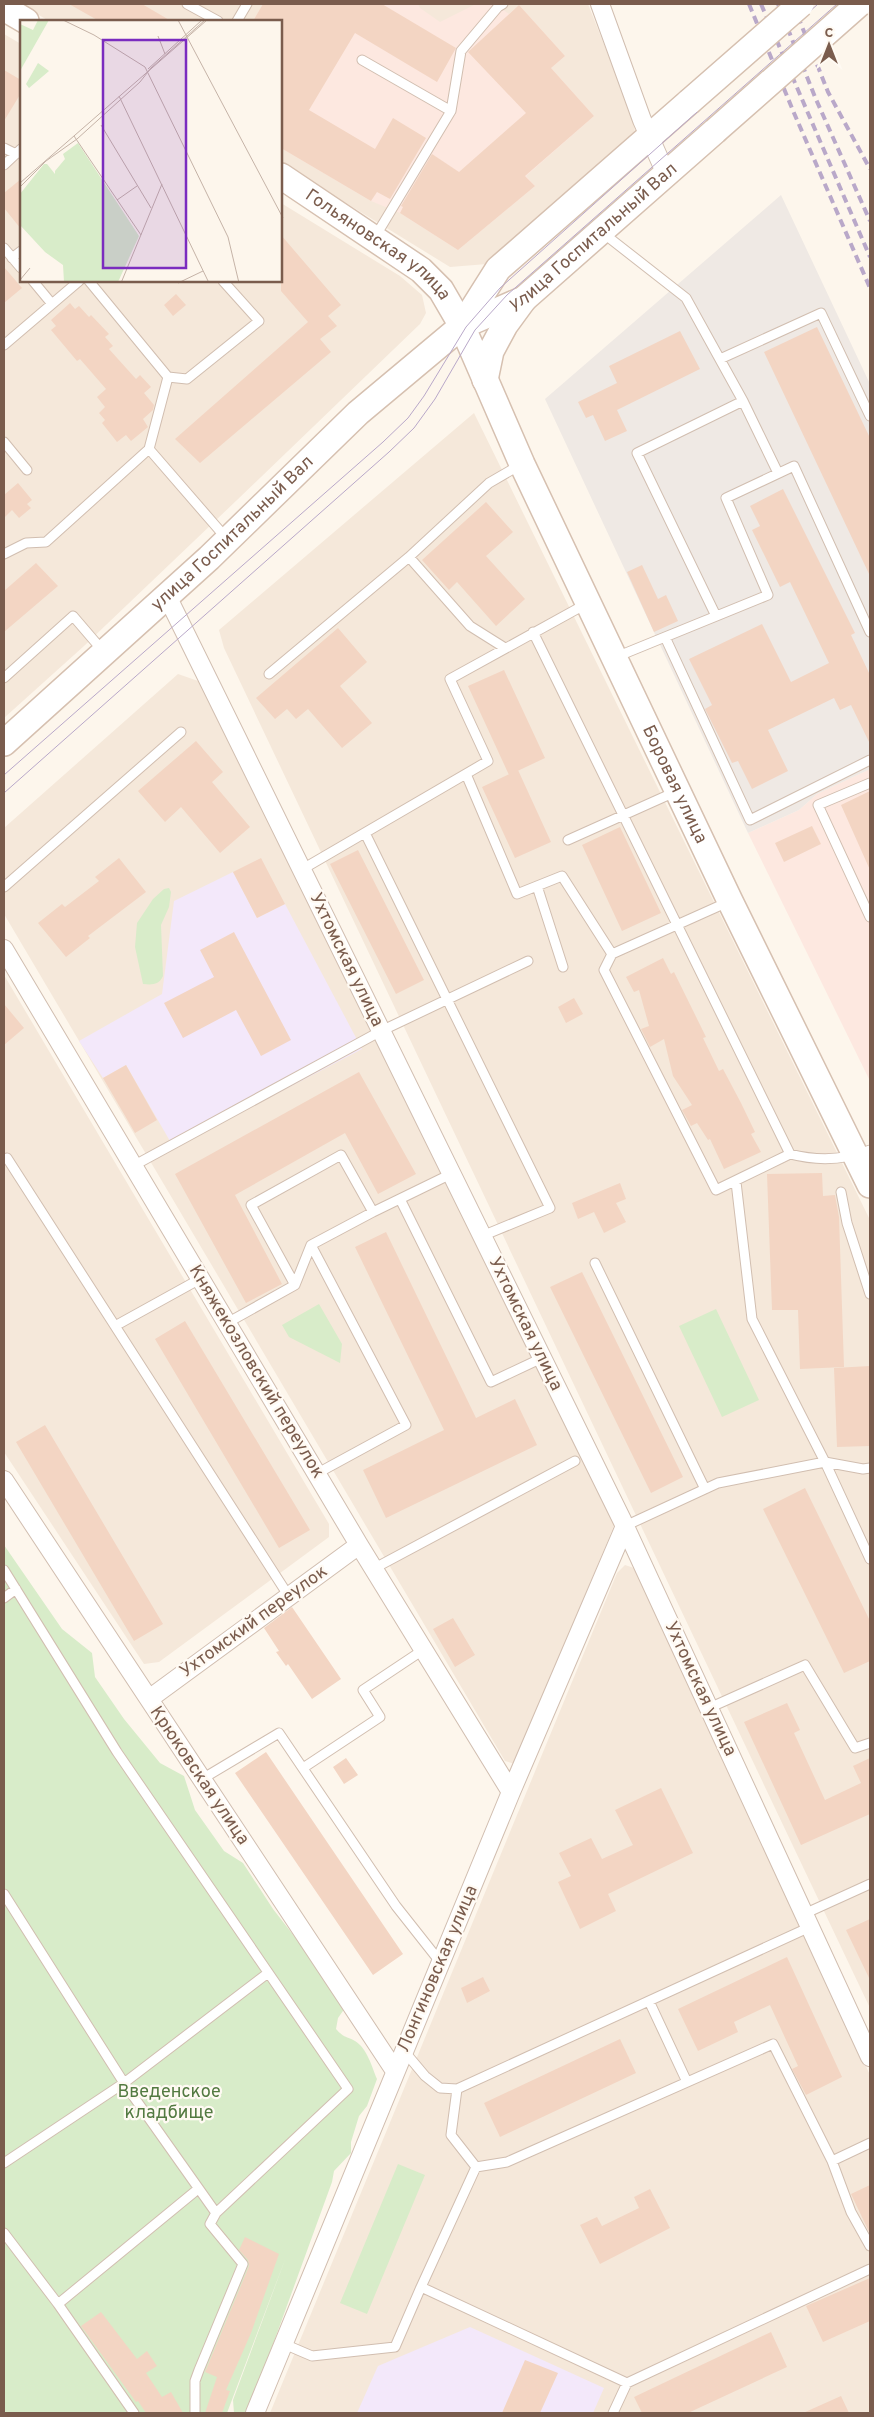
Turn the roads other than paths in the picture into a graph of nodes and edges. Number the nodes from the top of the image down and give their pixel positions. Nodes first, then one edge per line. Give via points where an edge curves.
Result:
1 (187, 4) edge
2 (247, 4) edge
3 (503, 4) edge
4 (600, 4) edge
5 (801, 4) edge
6 (859, 4) edge
7 (4, 8) edge
8 (24, 20) edge
9 (216, 20) edge
10 (238, 20) edge
11 (362, 60) dead end
12 (451, 111) junction
13 (650, 137) junction
14 (4, 148) edge
15 (18, 152) edge
16 (4, 164) edge
17 (666, 174) junction
18 (282, 177) edge
19 (601, 232) junction
20 (374, 239) junction
21 (4, 248) edge
22 (20, 252) edge
23 (12, 258) junction
24 (20, 267) edge
25 (33, 282) edge
26 (78, 282) edge
27 (90, 282) edge
28 (224, 282) edge
29 (524, 298) junction
30 (52, 304) junction
31 (462, 326) junction
32 (4, 345) edge
33 (720, 359) junction
34 (168, 377) junction
35 (485, 380) junction
36 (743, 401) junction
37 (870, 416) edge
38 (4, 442) edge
39 (149, 448) junction
40 (522, 464) junction
41 (27, 470) dead end
42 (778, 473) junction
43 (228, 540) junction
44 (4, 554) edge
45 (409, 557) junction
46 (167, 596) junction
47 (590, 603) junction
48 (716, 616) junction
49 (534, 632) junction
50 (870, 632) edge
51 (665, 637) junction
52 (505, 648) junction
53 (105, 653) junction
54 (616, 657) junction
55 (269, 674) dead end
56 (4, 678) edge
57 (180, 732) dead end
58 (4, 743) edge
59 (870, 760) edge
60 (466, 774) junction
61 (870, 783) edge
62 (678, 790) junction
63 (624, 815) junction
64 (365, 834) junction
65 (568, 840) dead end
66 (301, 870) junction
67 (537, 886) junction
68 (4, 887) edge
69 (730, 901) junction
70 (870, 916) edge
71 (677, 925) junction
72 (4, 950) edge
73 (612, 954) junction
74 (528, 961) dead end
75 (563, 967) dead end
76 (448, 1000) junction
77 (381, 1031) junction
78 (863, 1153) edge
79 (790, 1154) junction
80 (7, 1158) dead end
81 (133, 1166) junction
82 (451, 1174) junction
83 (736, 1182) junction
84 (870, 1185) edge
85 (841, 1192) dead end
86 (400, 1199) junction
87 (373, 1212) junction
88 (482, 1236) junction
89 (311, 1245) junction
90 (595, 1263) dead end
91 (200, 1279) junction
92 (295, 1285) junction
93 (870, 1294) edge
94 (227, 1323) junction
95 (115, 1326) junction
96 (542, 1358) junction
97 (575, 1461) dead end
98 (825, 1462) junction
99 (870, 1468) edge
100 (316, 1474) junction
101 (4, 1480) edge
102 (704, 1489) junction
103 (624, 1526) junction
104 (359, 1545) junction
105 (870, 1559) edge
106 (374, 1569) junction
107 (4, 1570) edge
108 (16, 1589) junction
109 (288, 1595) junction
110 (4, 1598) edge
111 (423, 1650) junction
112 (149, 1700) junction
113 (708, 1708) junction
114 (870, 1743) edge
115 (303, 1768) junction
116 (202, 1779) junction
117 (511, 1792) junction
118 (870, 1884) edge
119 (4, 1894) edge
120 (807, 1920) junction
121 (441, 1964) junction
122 (268, 1973) junction
123 (649, 2001) junction
124 (404, 2051) junction
125 (870, 2057) edge
126 (396, 2071) junction
127 (687, 2082) junction
128 (124, 2083) junction
129 (457, 2089) junction
130 (870, 2143) edge
131 (832, 2161) junction
132 (4, 2163) edge
133 (476, 2167) junction
134 (198, 2189) junction
135 (216, 2213) junction
136 (4, 2233) edge
137 (870, 2246) edge
138 (870, 2269) edge
139 (422, 2287) junction
140 (58, 2304) junction
141 (284, 2344) junction
142 (628, 2383) junction
143 (134, 2413) edge
144 (195, 2413) edge
145 (255, 2413) edge
146 (613, 2413) edge

1 - 9 lane
2 - 10 lane
3 - 12 lane via 461,50
4 - 13 street
5 - 13 main road, улица Госпитальный Вал, bridge
6 - 17 main road, улица Госпитальный Вал, bridge
7 - 8 main road
11 - 12 lane
12 - 20 lane
13 - 17 street
13 - 31 main road, улица Госпитальный Вал via 498,269
14 - 15 lane
15 - 16 lane
17 - 19 main road, улица Госпитальный Вал
18 - 20 main road, Гольяновская улица
19 - 29 main road, улица Госпитальный Вал
19 - 33 lane via 686,298
20 - 31 main road, Гольяновская улица via 422,270 440,290
21 - 23 lane
22 - 23 lane
23 - 24 lane
25 - 30 lane
26 - 30 lane
27 - 34 lane
28 - 34 lane via 259,321 187,379
29 - 31 main road, улица Госпитальный Вал
29 - 35 main road via 491,351
30 - 32 lane
31 - 35 main road, Боровая улица
31 - 43 main road, улица Госпитальный Вал via 358,413
33 - 36 lane
33 - 37 lane via 821,313
34 - 39 lane
35 - 40 main road, Боровая улица
36 - 42 lane
36 - 48 lane via 638,453
38 - 41 lane
39 - 43 lane
39 - 44 lane via 46,542 26,543
40 - 45 lane via 489,483
40 - 47 main road, Боровая улица
42 - 48 lane via 726,498 768,594
42 - 50 lane via 794,466
43 - 46 main road, улица Госпитальный Вал
45 - 52 lane via 470,626
45 - 55 lane
46 - 53 main road, улица Госпитальный Вал
46 - 66 street, Ухтомская улица
47 - 49 lane
47 - 54 main road, Боровая улица
48 - 51 lane
49 - 52 lane
49 - 63 lane
51 - 54 lane
51 - 59 lane via 750,820
52 - 60 lane via 450,678 488,761
53 - 56 lane via 73,616
53 - 58 main road, улица Госпитальный Вал
54 - 62 main road, Боровая улица
57 - 68 lane
60 - 64 lane
60 - 67 lane via 517,894
61 - 70 lane via 818,805
62 - 63 lane
62 - 69 main road, Боровая улица
63 - 65 lane
63 - 71 lane
64 - 66 lane
64 - 76 lane
66 - 77 street, Ухтомская улица
67 - 73 lane via 562,876
67 - 75 lane
69 - 71 lane
69 - 78 main road, Боровая улица
71 - 73 lane
71 - 79 lane
72 - 81 street, Княжекозловский переулок
73 - 83 lane via 604,970 716,1190
74 - 76 lane
76 - 77 lane
76 - 88 lane via 550,1208
77 - 81 lane
77 - 82 street, Ухтомская улица
78 - 79 lane via 809,1159
78 - 84 main road, Боровая улица
79 - 83 lane
80 - 95 lane
81 - 91 street, Княжекозловский переулок
82 - 86 lane
82 - 88 street, Ухтомская улица
83 - 98 lane via 752,1319
85 - 93 lane via 847,1223
86 - 87 lane
86 - 96 lane via 491,1382
87 - 89 lane
87 - 92 lane via 341,1155 252,1205
88 - 96 street, Ухтомская улица
89 - 92 lane
89 - 100 lane via 406,1425
90 - 102 lane
91 - 94 street, Княжекозловский переулок
91 - 95 lane
92 - 94 lane
94 - 100 street, Княжекозловский переулок
95 - 109 lane
96 - 103 street, Ухтомская улица
97 - 106 lane
98 - 99 lane
98 - 102 lane via 718,1483
98 - 105 lane
100 - 104 street, Княжекозловский переулок
101 - 112 street, Крюковская улица
102 - 103 lane
103 - 113 street, Ухтомская улица
103 - 117 street, Лонгиновская улица
104 - 106 street, Княжекозловский переулок
104 - 109 street, Ухтомский переулок
106 - 111 street, Княжекозловский переулок
107 - 108 lane
108 - 110 lane
108 - 122 lane via 117,1752
109 - 112 street, Ухтомский переулок
111 - 115 lane via 364,1690 380,1717
111 - 117 street, Княжекозловский переулок
112 - 116 street, Крюковская улица
113 - 114 lane via 805,1665 855,1748
113 - 120 street, Ухтомская улица
115 - 116 lane via 279,1733
115 - 121 lane via 396,1906
116 - 126 street, Крюковская улица
117 - 121 street, Лонгиновская улица
118 - 120 lane
119 - 128 lane
120 - 123 lane
120 - 125 street, Ухтомская улица
121 - 124 street, Лонгиновская улица
122 - 128 lane
122 - 135 lane via 348,2089
123 - 127 lane
123 - 129 lane
124 - 126 street, Лонгиновская улица
124 - 129 lane via 440,2088
126 - 141 street, Лонгиновская улица
127 - 131 lane via 773,2044
127 - 133 lane via 507,2162
128 - 132 lane
128 - 134 lane
129 - 133 lane via 451,2135
130 - 131 lane
131 - 137 lane via 851,2212
133 - 139 lane
134 - 135 lane
134 - 140 lane
135 - 144 lane via 210,2224 243,2264 198,2370
136 - 140 lane
138 - 142 lane
139 - 141 lane via 395,2347 312,2356
139 - 142 lane
140 - 143 lane
141 - 145 street, Лонгиновская улица
142 - 146 lane

